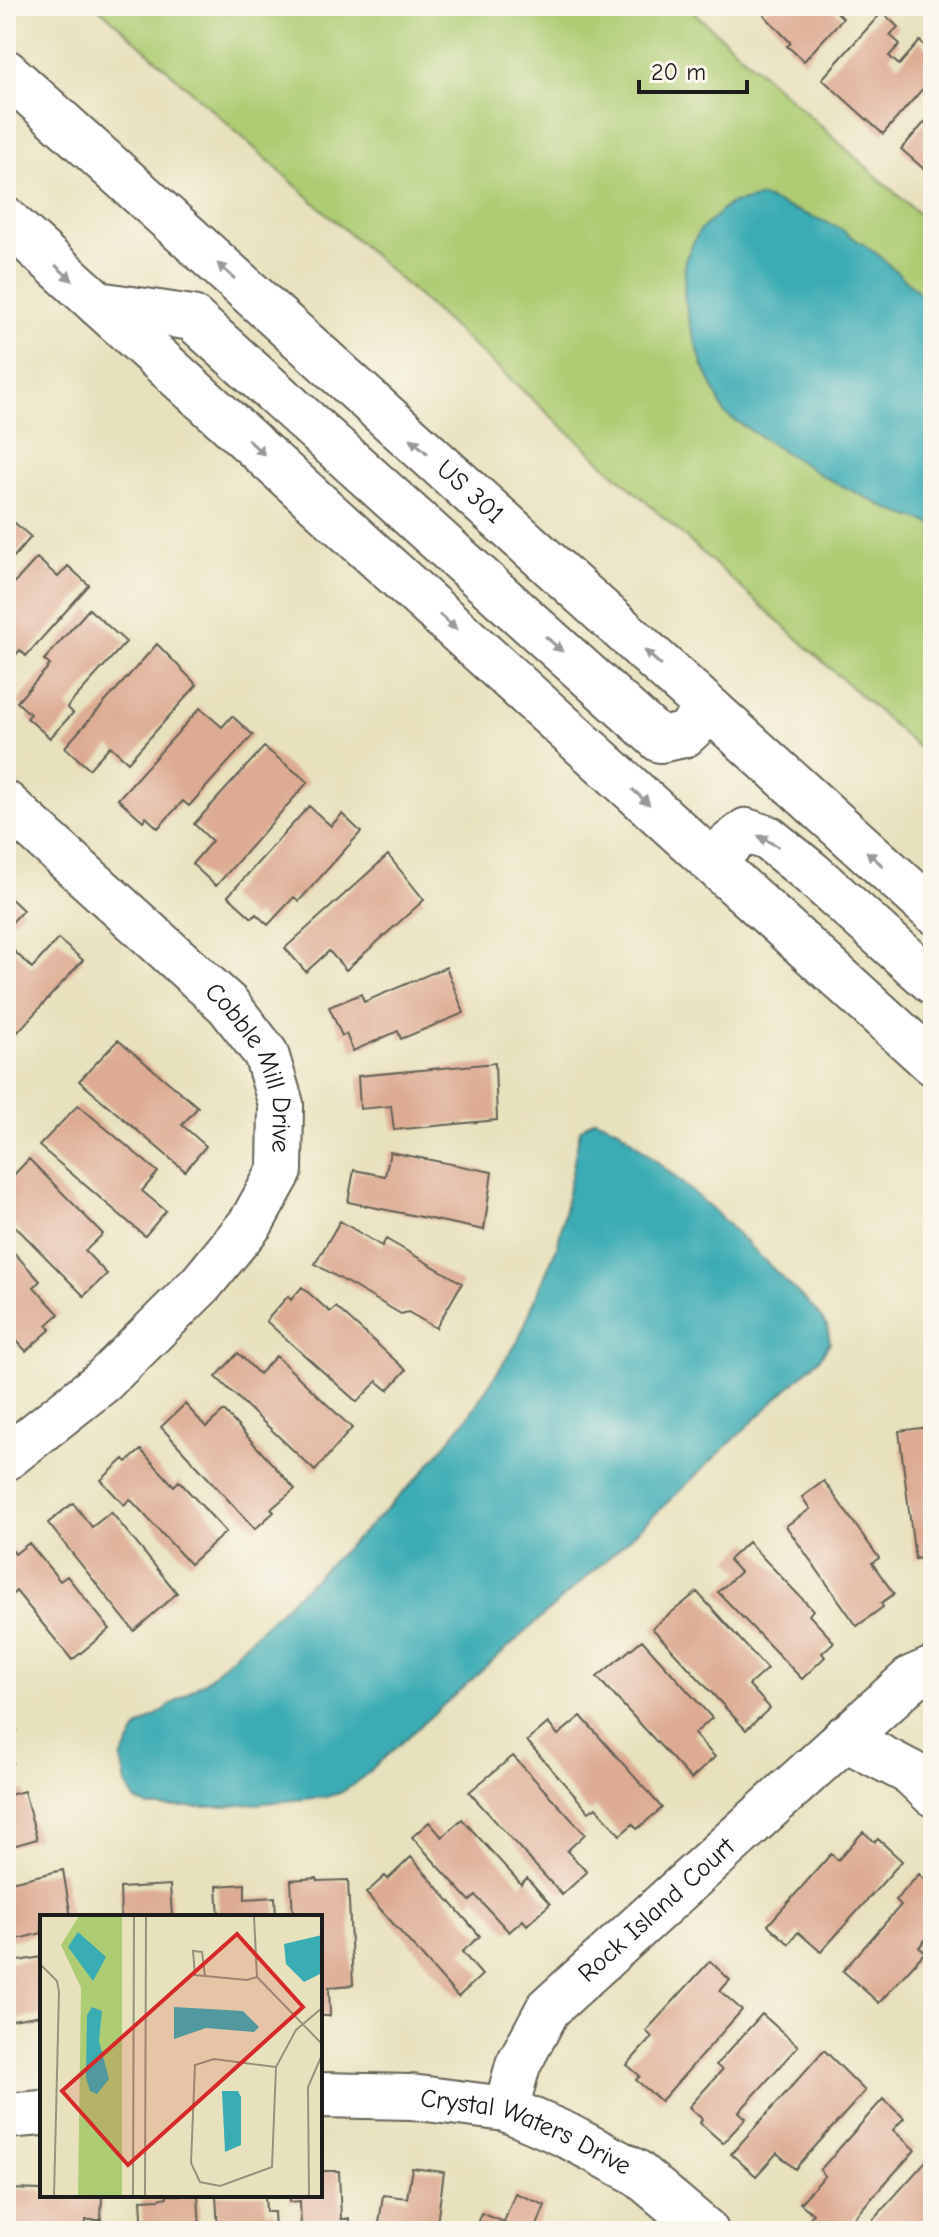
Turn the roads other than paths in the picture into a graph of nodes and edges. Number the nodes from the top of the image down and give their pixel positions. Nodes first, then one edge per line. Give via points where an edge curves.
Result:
1 (6, 72) edge
2 (6, 220) edge
3 (98, 304) junction
4 (711, 710) junction
5 (6, 804) edge
6 (710, 860) junction
7 (933, 911) edge
8 (933, 982) edge
9 (933, 1063) edge
10 (6, 1458) edge
11 (933, 1669) edge
12 (844, 1738) junction
13 (933, 1794) edge
14 (322, 2095) edge
15 (506, 2109) junction
16 (40, 2113) edge
17 (6, 2116) edge
18 (706, 2231) edge

4 -> 1 main road, US 301 / US 301
2 -> 3 main road
3 -> 4 main road via 192,318 660,740 684,735
3 -> 6 main road
7 -> 4 main road, US 301 / US 301
5 - 10 main road, Cobble Mill Drive via 228,1005 266,1054 281,1104 280,1171 251,1223 201,1284 102,1382
8 -> 6 main road via 768,838 746,831
6 - 9 main road
11 - 12 main road, Rock Island Court via 912,1678
12 - 13 main road via 911,1773
12 - 15 main road, Rock Island Court via 548,2009 518,2065
14 - 15 main road, Crystal Waters Drive via 411,2097
15 - 18 main road, Crystal Waters Drive via 636,2172
16 - 17 main road

